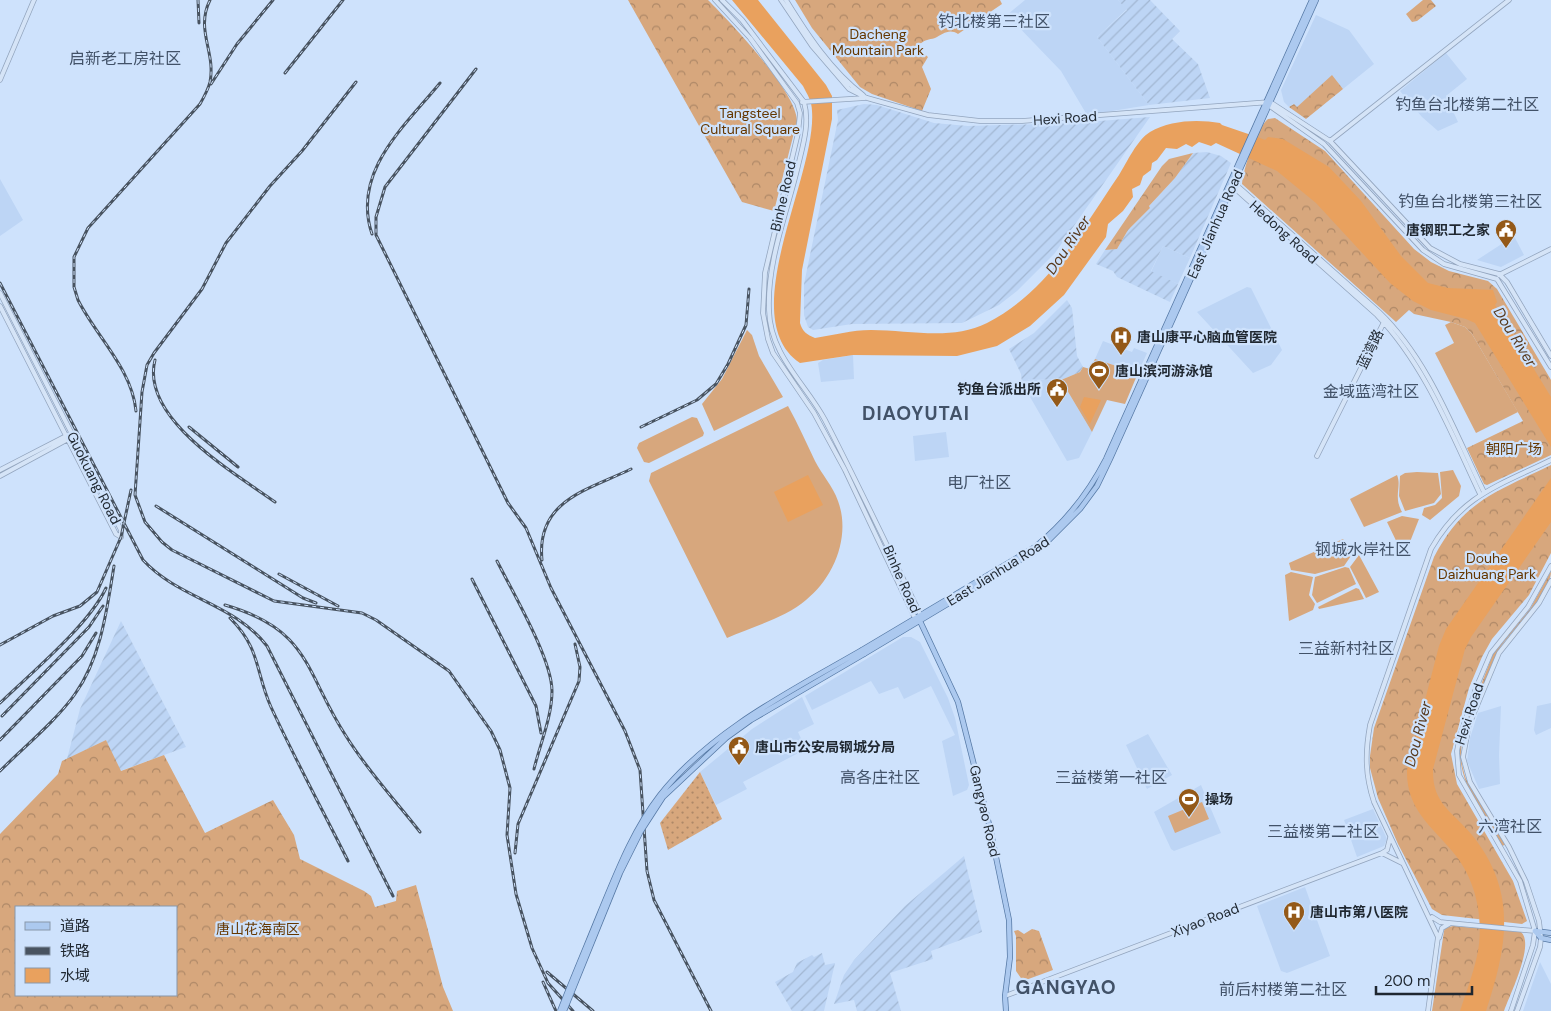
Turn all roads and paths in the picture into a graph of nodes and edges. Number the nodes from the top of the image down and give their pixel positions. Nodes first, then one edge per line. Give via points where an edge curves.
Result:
1 (34, 0) edge
2 (715, 0) edge
3 (722, 0) edge
4 (781, 0) edge
5 (786, 0) edge
6 (1314, 0) edge
7 (1509, 0) edge
8 (0, 80) edge
9 (867, 98) junction
10 (806, 102) junction
11 (797, 103) junction
12 (1268, 103) junction
13 (1330, 141) junction
14 (1232, 183) junction
15 (1551, 249) edge
16 (1500, 274) junction
17 (1497, 280) junction
18 (0, 293) edge
19 (0, 306) edge
20 (1384, 322) junction
21 (1551, 356) edge
22 (1551, 367) edge
23 (73, 434) junction
24 (68, 438) junction
25 (1317, 456) dead end
26 (1551, 460) edge
27 (0, 470) edge
28 (0, 476) edge
29 (1482, 493) junction
30 (1551, 566) edge
31 (1551, 581) edge
32 (918, 617) junction
33 (1469, 710) junction
34 (1475, 710) junction
35 (1390, 836) junction
36 (1382, 853) junction
37 (1404, 865) junction
38 (1428, 912) junction
39 (1449, 923) junction
40 (1535, 931) junction
41 (1541, 931) junction
42 (1551, 933) edge
43 (1542, 938) junction
44 (1438, 940) junction
45 (1551, 940) edge
46 (1005, 996) junction
47 (562, 1011) edge
48 (1006, 1011) edge
49 (1428, 1011) edge
50 (1511, 1011) edge
51 (1517, 1011) edge

1 - 8 main road
2 - 11 main road via 750,38
3 - 10 main road
4 - 9 main road, Hexi Road via 812,46 849,89
5 - 9 main road, Hexi Road via 816,45 852,88
6 - 12 main road
7 - 13 main road
9 - 10 main road
9 - 12 main road, Hexi Road via 943,118 988,121 1061,119
10 - 11 main road
10 - 32 main road, Binhe Road via 802,148 771,270 768,291 771,331 778,350 815,403 830,431
11 - 32 main road, Binhe Road via 800,113 798,133 765,273 765,325 773,353 822,428
12 - 13 main road
12 - 14 main road, East Jianhua Road
12 - 17 main road via 1324,144 1423,250 1444,264
13 - 16 main road via 1430,248 1460,264
14 - 20 main road, Hedong Road
14 - 29 main road, Hedong Road via 1396,330 1433,387
14 - 32 main road, East Jianhua Road via 1110,459 1088,498 1048,541 1011,566
15 - 16 main road
16 - 17 main road
16 - 21 main road
17 - 22 main road
18 - 23 main road, Guokuang Road
19 - 24 main road, Guokuang Road
20 - 25 main road, 蓝湾路
20 - 29 main road, Hedong Road via 1418,369
23 - 24 main road
23 - 24 main road, Guokuang Road via 121,530 121,537 116,534
24 - 27 main road
24 - 28 main road
26 - 29 main road
29 - 35 main road via 1457,511 1431,548 1370,725 1366,746 1368,783
30 - 33 main road, Hexi Road via 1528,608 1491,653
31 - 34 main road, Hexi Road via 1535,609 1499,653
32 - 46 main road, Gangyao Road via 958,702 990,828 1008,920 1010,957
32 - 47 main road, East Jianhua Road, bridge via 751,720 726,738 663,797 620,873
33 - 34 main road
33 - 40 main road, Hexi Road via 1457,751 1459,775 1520,881
34 - 41 main road, Hexi Road via 1464,742 1464,768 1518,863
35 - 36 main road via 1387,850
35 - 37 main road
36 - 37 main road
36 - 46 main road, Xiyao Road
37 - 38 main road
38 - 39 main road via 1434,919
38 - 44 main road
39 - 40 main road
39 - 44 main road via 1442,928
40 - 41 main road
40 - 43 main road
40 - 50 main road, Hexi Road
41 - 42 main road
41 - 43 main road, Hexi Road
43 - 45 main road
43 - 51 main road, Hexi Road
44 - 49 main road
46 - 48 main road, Gangyao Road

